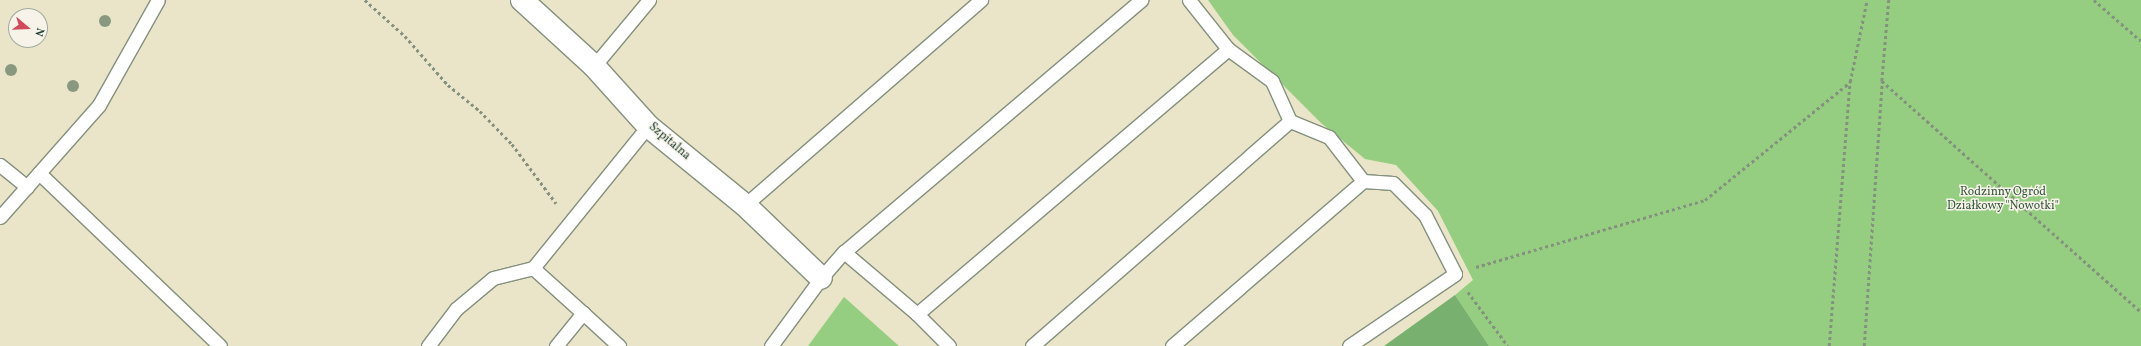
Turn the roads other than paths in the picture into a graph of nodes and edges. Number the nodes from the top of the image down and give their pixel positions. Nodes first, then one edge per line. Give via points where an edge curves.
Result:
1 (158, 0) edge
2 (522, 0) edge
3 (649, 0) edge
4 (981, 0) edge
5 (1141, 0) edge
6 (1189, 0) edge
7 (1228, 49) junction
8 (594, 66) junction
9 (1290, 121) junction
10 (648, 126) junction
11 (0, 164) edge
12 (39, 173) junction
13 (1363, 182) junction
14 (27, 187) junction
15 (745, 205) junction
16 (0, 217) edge
17 (844, 252) junction
18 (533, 268) junction
19 (821, 278) junction
20 (583, 313) junction
21 (917, 314) junction
22 (220, 346) edge
23 (428, 346) edge
24 (556, 346) edge
25 (619, 346) edge
26 (771, 346) edge
27 (949, 346) edge
28 (1032, 346) edge
29 (1172, 346) edge
30 (1349, 346) edge

1 - 12 lane via 99,105
2 - 8 street, Szpitalna
3 - 8 lane
4 - 15 lane
5 - 17 lane
6 - 7 lane
7 - 9 lane via 1272,81
7 - 21 lane
8 - 10 street, Szpitalna
9 - 13 lane via 1329,137
9 - 28 lane
10 - 15 street, Szpitalna
10 - 18 lane
11 - 14 lane
12 - 14 lane
12 - 22 lane
13 - 29 lane
13 - 30 lane via 1393,183 1425,215 1455,274
14 - 16 lane
15 - 19 street, Szpitalna
17 - 19 lane
17 - 21 lane
18 - 20 lane
18 - 23 lane via 493,278 456,309
19 - 26 lane
20 - 24 lane
20 - 25 lane
21 - 27 lane

